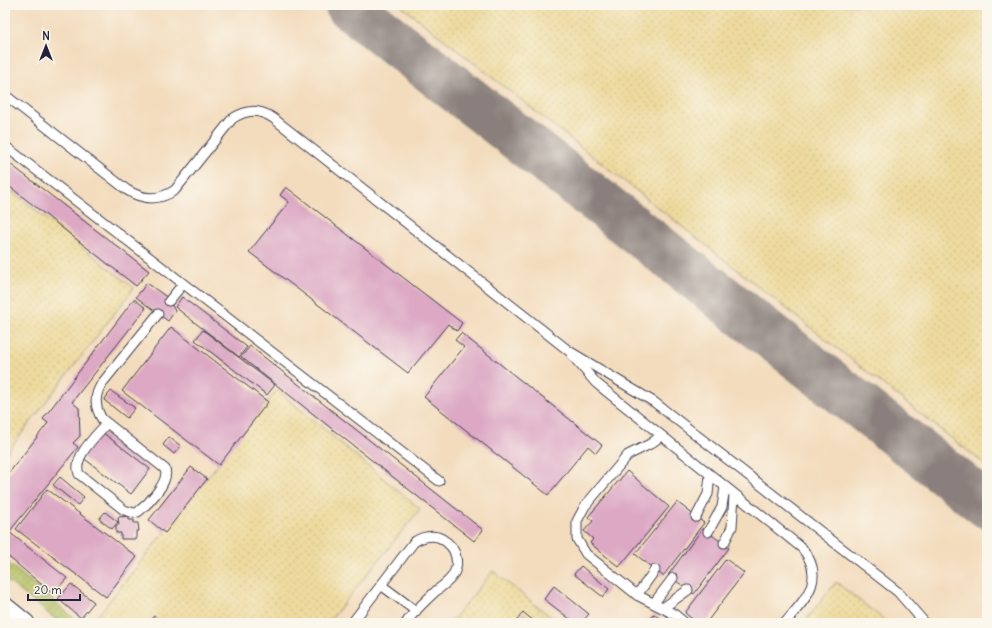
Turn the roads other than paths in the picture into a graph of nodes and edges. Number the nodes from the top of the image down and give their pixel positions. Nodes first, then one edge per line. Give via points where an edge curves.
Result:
1 (5, 95) edge
2 (5, 146) edge
3 (183, 284) junction
4 (169, 301) dead end
5 (158, 314) dead end
6 (569, 351) junction
7 (107, 423) junction
8 (661, 436) junction
9 (710, 475) junction
10 (439, 481) dead end
11 (725, 487) junction
12 (734, 494) junction
13 (696, 517) dead end
14 (708, 532) dead end
15 (724, 544) dead end
16 (655, 570) dead end
17 (673, 578) dead end
18 (381, 585) junction
19 (688, 590) dead end
20 (637, 594) junction
21 (654, 603) junction
22 (5, 606) edge
23 (662, 608) junction
24 (416, 611) junction
25 (26, 623) edge
26 (352, 623) edge
27 (406, 623) edge
28 (685, 623) edge
29 (785, 623) edge
30 (925, 623) edge

1 - 6 lane via 127,190 153,199 161,198 175,190 232,118 242,112 263,112
2 - 3 lane
3 - 4 lane
3 - 10 lane
5 - 7 lane via 96,394 96,407
6 - 8 lane via 592,380
6 - 30 lane via 654,402 898,592
7 - 7 lane via 79,458 79,474 124,510 138,512 165,482 167,473 162,466
8 - 9 lane
8 - 20 lane via 623,460 585,506 577,521 578,539 586,554
9 - 11 lane
9 - 13 lane via 708,494
11 - 12 lane
11 - 14 lane via 722,507
12 - 15 lane via 732,527
12 - 29 lane via 802,548 812,563 812,587
16 - 20 lane
17 - 21 lane
18 - 24 lane
18 - 24 lane via 414,542 422,537 431,536 447,542 456,557 454,574
18 - 26 lane
19 - 23 lane
20 - 21 lane
21 - 23 lane
22 - 25 street
23 - 28 lane
24 - 27 lane

